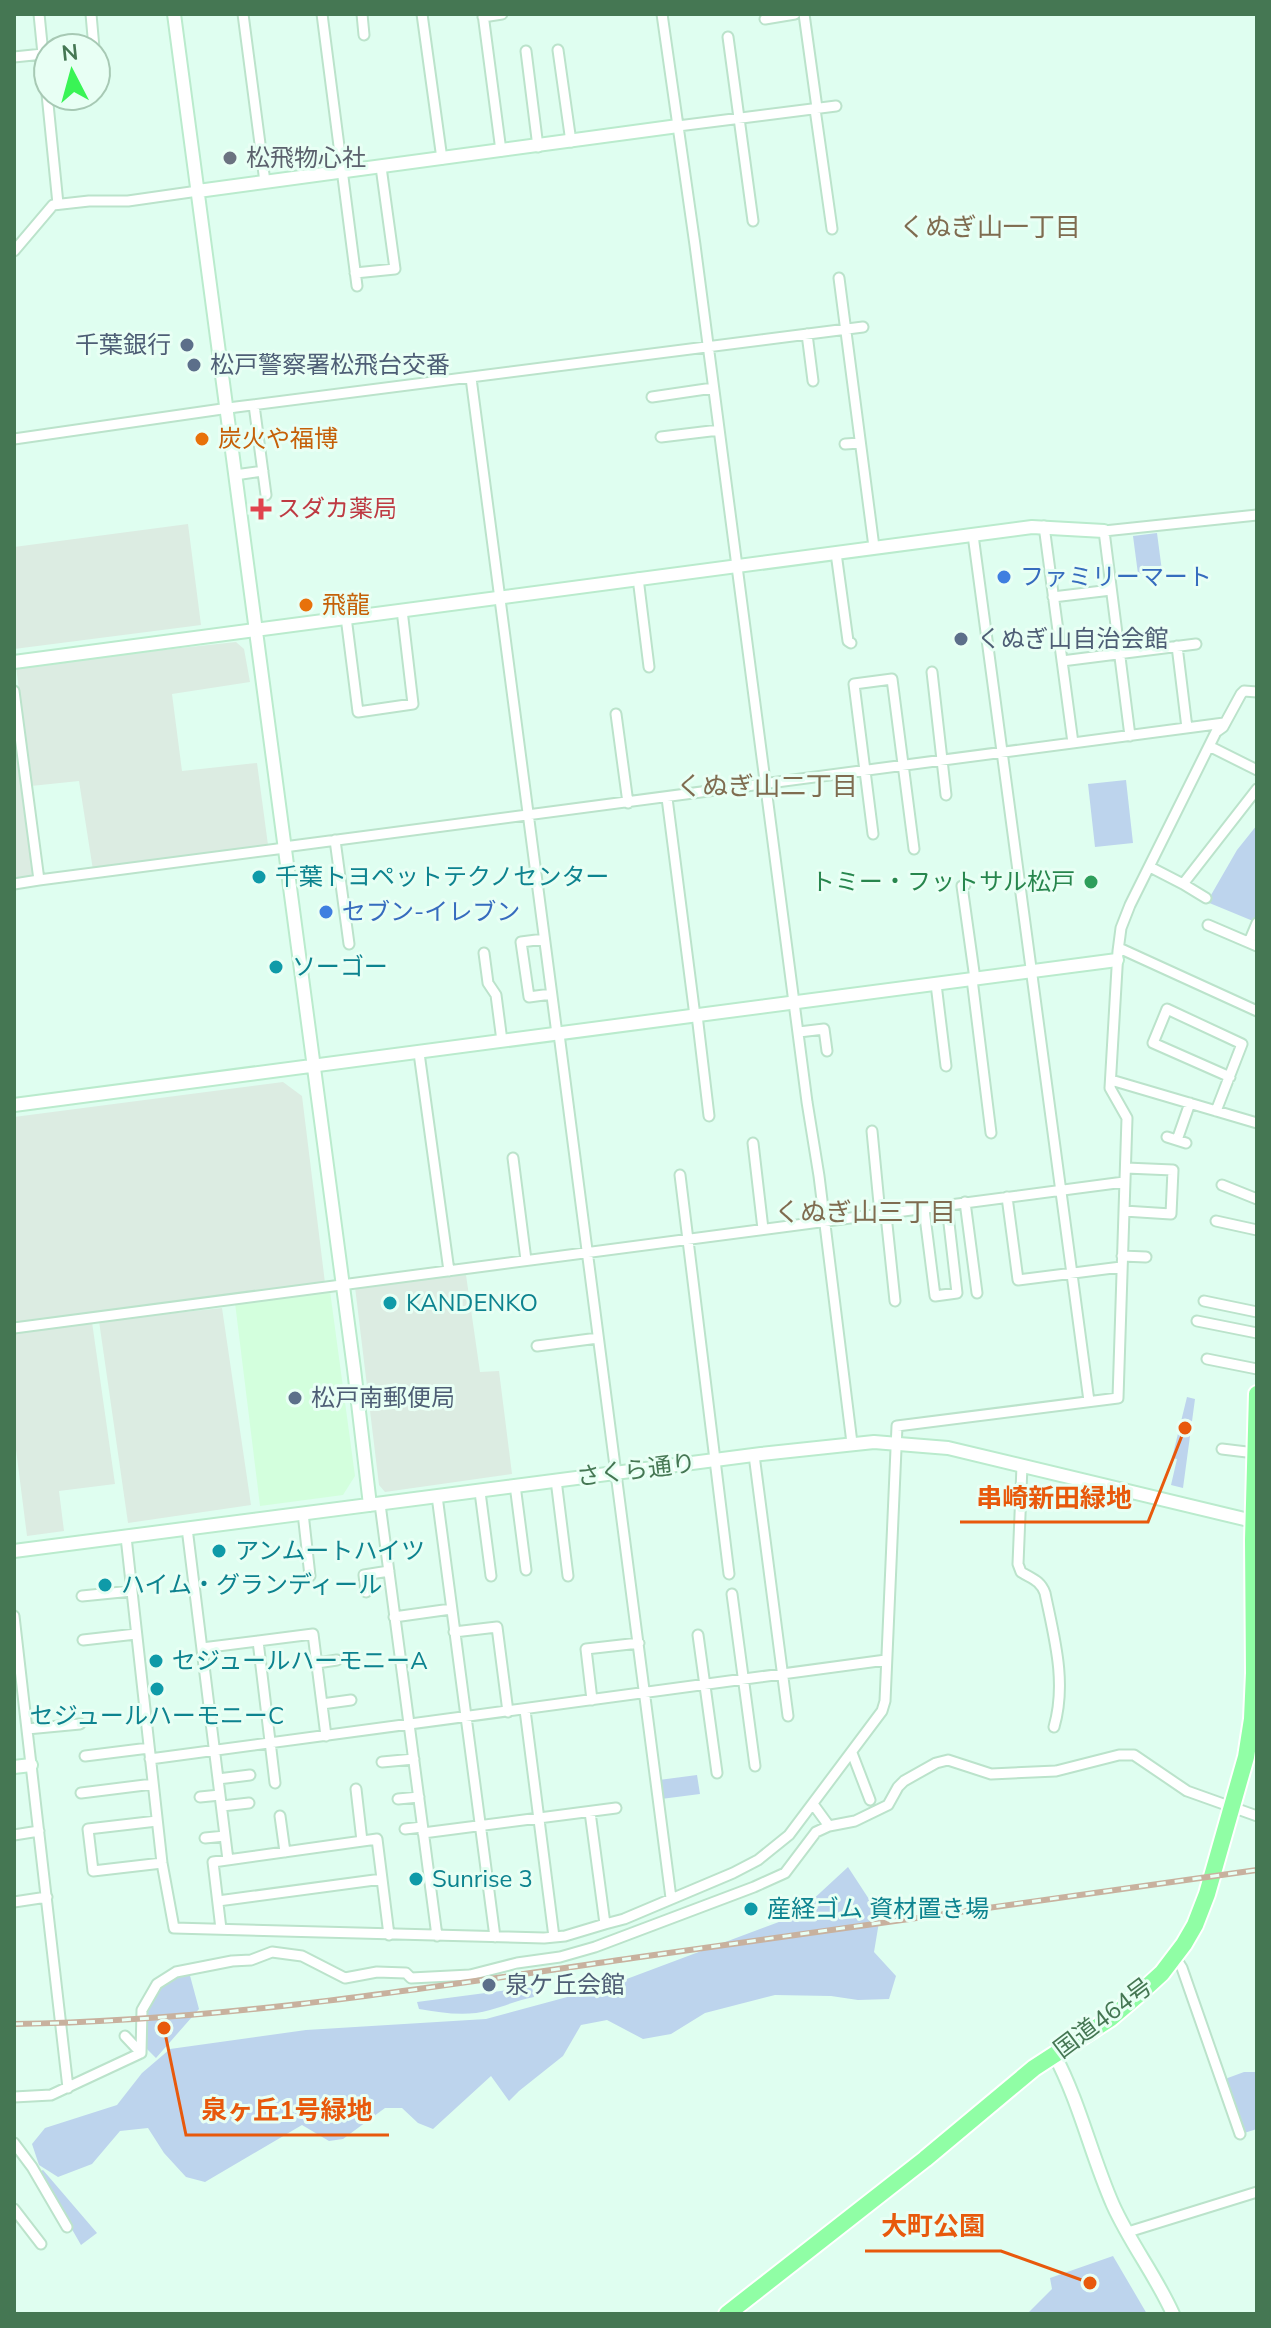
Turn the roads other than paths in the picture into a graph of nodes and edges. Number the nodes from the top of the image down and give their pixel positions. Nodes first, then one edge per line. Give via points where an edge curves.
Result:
1 (174, 14) edge
2 (243, 14) edge
3 (322, 14) edge
4 (362, 14) edge
5 (422, 14) edge
6 (502, 14) edge
7 (662, 14) edge
8 (795, 14) edge
9 (804, 14) edge
10 (483, 15) edge
11 (765, 19) dead end
12 (364, 35) dead end
13 (728, 37) dead end
14 (558, 50) dead end
15 (526, 51) dead end
16 (836, 106) dead end
17 (816, 108) junction
18 (49, 112) edge
19 (740, 119) junction
20 (678, 126) junction
21 (571, 142) junction
22 (538, 147) junction
23 (501, 151) junction
24 (442, 159) junction
25 (381, 167) junction
26 (342, 172) junction
27 (265, 182) junction
28 (198, 191) junction
29 (58, 204) junction
30 (753, 221) dead end
31 (832, 229) dead end
32 (14, 251) edge
33 (355, 273) junction
34 (839, 278) dead end
35 (357, 286) dead end
36 (863, 327) dead end
37 (845, 329) junction
38 (807, 334) junction
39 (708, 348) junction
40 (471, 378) junction
41 (813, 381) dead end
42 (713, 388) junction
43 (652, 397) dead end
44 (254, 405) junction
45 (226, 409) junction
46 (719, 430) junction
47 (661, 437) dead end
48 (14, 439) edge
49 (860, 443) junction
50 (845, 444) dead end
51 (263, 471) junction
52 (235, 475) junction
53 (266, 495) dead end
54 (1257, 515) edge
55 (1044, 526) junction
56 (1104, 531) junction
57 (973, 535) junction
58 (874, 547) junction
59 (836, 553) junction
60 (737, 566) junction
61 (638, 578) junction
62 (1111, 590) junction
63 (500, 597) junction
64 (1053, 597) junction
65 (402, 610) junction
66 (346, 617) junction
67 (255, 630) junction
68 (851, 643) dead end
69 (1196, 644) dead end
70 (1177, 646) junction
71 (1119, 653) junction
72 (1062, 661) junction
73 (14, 662) edge
74 (650, 667) dead end
75 (932, 672) dead end
76 (14, 691) edge
77 (1257, 692) edge
78 (616, 714) dead end
79 (1225, 723) junction
80 (1187, 728) junction
81 (1130, 736) junction
82 (1073, 743) junction
83 (1209, 746) junction
84 (1003, 753) junction
85 (942, 760) junction
86 (904, 765) junction
87 (865, 770) junction
88 (1257, 770) edge
89 (766, 783) junction
90 (1257, 789) edge
91 (946, 795) dead end
92 (667, 798) junction
93 (628, 803) junction
94 (528, 815) junction
95 (873, 834) dead end
96 (335, 840) junction
97 (285, 847) junction
98 (914, 849) dead end
99 (1150, 867) junction
100 (39, 880) junction
101 (14, 884) edge
102 (1183, 884) junction
103 (965, 885) dead end
104 (1206, 898) dead end
105 (1257, 923) edge
106 (1208, 925) dead end
107 (544, 939) junction
108 (349, 944) dead end
109 (1253, 944) edge
110 (484, 953) dead end
111 (1118, 954) junction
112 (1032, 971) junction
113 (974, 979) junction
114 (936, 984) junction
115 (551, 994) junction
116 (795, 1002) junction
117 (1257, 1011) edge
118 (696, 1016) junction
119 (799, 1032) junction
120 (558, 1034) junction
121 (502, 1041) junction
122 (827, 1051) dead end
123 (419, 1053) junction
124 (946, 1066) dead end
125 (313, 1067) junction
126 (1230, 1077) junction
127 (1111, 1080) junction
128 (1190, 1103) junction
129 (14, 1105) edge
130 (1216, 1111) junction
131 (709, 1116) dead end
132 (1257, 1123) edge
133 (872, 1131) dead end
134 (991, 1133) dead end
135 (1177, 1140) dead end
136 (753, 1143) dead end
137 (513, 1158) dead end
138 (1126, 1168) junction
139 (680, 1175) dead end
140 (1124, 1182) junction
141 (1222, 1185) dead end
142 (1061, 1191) junction
143 (1007, 1197) junction
144 (1257, 1199) edge
145 (965, 1202) junction
146 (947, 1206) junction
147 (924, 1209) junction
148 (1124, 1211) junction
149 (883, 1214) junction
150 (824, 1221) junction
151 (1216, 1221) dead end
152 (763, 1229) junction
153 (1257, 1230) edge
154 (688, 1240) junction
155 (587, 1253) junction
156 (1122, 1256) junction
157 (1146, 1257) dead end
158 (526, 1260) junction
159 (1121, 1267) junction
160 (449, 1271) junction
161 (1071, 1273) junction
162 (342, 1285) junction
163 (977, 1293) dead end
164 (895, 1301) dead end
165 (1204, 1301) dead end
166 (1257, 1312) edge
167 (1197, 1321) dead end
168 (14, 1328) edge
169 (1257, 1333) edge
170 (598, 1338) junction
171 (537, 1346) dead end
172 (1212, 1364) dead end
173 (1257, 1369) edge
174 (1257, 1394) edge
175 (1089, 1401) junction
176 (852, 1443) junction
177 (898, 1443) junction
178 (1222, 1449) dead end
179 (1255, 1453) junction
180 (754, 1455) junction
181 (715, 1460) junction
182 (1022, 1466) junction
183 (616, 1472) junction
184 (556, 1480) junction
185 (515, 1485) junction
186 (480, 1492) junction
187 (437, 1496) junction
188 (375, 1504) junction
189 (303, 1513) junction
190 (1255, 1522) edge
191 (187, 1528) junction
192 (126, 1537) junction
193 (14, 1551) edge
194 (526, 1570) dead end
195 (389, 1571) junction
196 (729, 1574) dead end
197 (310, 1576) dead end
198 (491, 1576) dead end
199 (568, 1576) dead end
200 (132, 1591) junction
201 (366, 1592) dead end
202 (732, 1594) dead end
203 (82, 1596) dead end
204 (451, 1609) junction
205 (14, 1616) edge
206 (394, 1617) junction
207 (15, 1632) edge
208 (454, 1632) junction
209 (136, 1634) junction
210 (698, 1635) dead end
211 (83, 1640) dead end
212 (258, 1641) junction
213 (639, 1643) junction
214 (202, 1648) junction
215 (337, 1660) dead end
216 (886, 1660) junction
217 (317, 1663) junction
218 (782, 1674) junction
219 (743, 1679) junction
220 (705, 1685) junction
221 (645, 1693) junction
222 (19, 1699) edge
223 (351, 1700) dead end
224 (592, 1700) junction
225 (322, 1704) junction
226 (525, 1710) junction
227 (508, 1712) junction
228 (788, 1716) dead end
229 (467, 1718) junction
230 (80, 1724) dead end
231 (410, 1725) junction
232 (1054, 1727) dead end
233 (27, 1729) junction
234 (326, 1736) junction
235 (270, 1743) junction
236 (215, 1750) junction
237 (852, 1753) junction
238 (149, 1754) junction
239 (85, 1756) dead end
240 (414, 1759) junction
241 (382, 1762) dead end
242 (31, 1765) junction
243 (755, 1766) dead end
244 (14, 1767) edge
245 (717, 1773) dead end
246 (250, 1775) dead end
247 (218, 1779) junction
248 (275, 1783) dead end
249 (153, 1784) junction
250 (356, 1789) dead end
251 (81, 1793) dead end
252 (200, 1797) dead end
253 (419, 1797) junction
254 (398, 1799) dead end
255 (870, 1800) dead end
256 (221, 1801) junction
257 (249, 1803) dead end
258 (813, 1804) junction
259 (1232, 1807) junction
260 (616, 1808) dead end
261 (590, 1812) junction
262 (280, 1816) dead end
263 (1257, 1816) edge
264 (539, 1818) junction
265 (157, 1821) junction
266 (481, 1825) junction
267 (829, 1826) junction
268 (405, 1829) dead end
269 (423, 1830) junction
270 (39, 1831) junction
271 (14, 1835) edge
272 (225, 1836) junction
273 (205, 1838) dead end
274 (362, 1841) junction
275 (285, 1852) junction
276 (228, 1860) junction
277 (162, 1863) junction
278 (382, 1879) junction
279 (47, 1897) junction
280 (671, 1898) junction
281 (218, 1901) junction
282 (14, 1902) edge
283 (605, 1924) junction
284 (221, 1929) junction
285 (389, 1935) junction
286 (437, 1936) junction
287 (495, 1937) junction
288 (554, 1937) junction
289 (1175, 1957) junction
290 (125, 2036) dead end
291 (141, 2053) junction
292 (1054, 2054) junction
293 (68, 2088) junction
294 (14, 2097) edge
295 (1240, 2134) dead end
296 (14, 2143) edge
297 (1257, 2192) edge
298 (14, 2209) edge
299 (67, 2227) dead end
300 (1128, 2232) junction
301 (41, 2244) dead end
302 (727, 2314) edge
303 (1173, 2314) edge

1 - 28 street
2 - 27 street
3 - 26 street
4 - 12 street
5 - 24 street
6 - 10 street
7 - 20 street
8 - 11 street
9 - 17 street
10 - 23 street
13 - 19 street
14 - 21 street
15 - 22 street
16 - 17 street
17 - 19 street
17 - 31 street
18 - 29 street
19 - 20 street
19 - 30 street
20 - 21 street
20 - 39 street
21 - 22 street
22 - 23 street
23 - 24 street
24 - 25 street
25 - 26 street
25 - 33 street via 395,269
26 - 27 street
26 - 33 street
27 - 28 street
28 - 29 street
28 - 45 street
29 - 32 street
33 - 35 street
34 - 37 street
36 - 37 street
37 - 38 street
37 - 49 street
38 - 39 street
38 - 41 street
39 - 40 street
39 - 42 street
40 - 44 street
40 - 63 street
42 - 43 street
42 - 46 street
44 - 45 street
44 - 51 street
45 - 48 street
45 - 52 street
46 - 47 street
46 - 60 street
49 - 50 street
49 - 58 street
51 - 52 street
51 - 53 street
52 - 67 street
54 - 56 street
55 - 56 street
55 - 57 street
55 - 64 street
56 - 62 street
57 - 58 street
57 - 84 street
58 - 59 street
59 - 60 street
59 - 68 street
60 - 61 street
60 - 89 street
61 - 63 street
61 - 74 street
62 - 64 street
62 - 71 street
63 - 65 street
63 - 94 street
64 - 72 street
65 - 66 street
65 - 66 street via 413,704 358,712
66 - 67 street
67 - 73 street
67 - 97 street
69 - 70 street
70 - 71 street
70 - 80 street
71 - 72 street
71 - 81 street
72 - 82 street
75 - 85 street
76 - 100 street
77 - 79 street via 1244,691
78 - 93 street
79 - 80 street
79 - 83 street
80 - 81 street
81 - 82 street
82 - 84 street
83 - 88 street
83 - 99 street
84 - 85 street
84 - 112 street
85 - 86 street
85 - 91 street
86 - 87 street
86 - 87 street via 892,679 854,684
86 - 98 street
87 - 89 street
87 - 95 street
89 - 92 street
89 - 116 street
90 - 102 street
92 - 93 street
92 - 118 street
93 - 94 street
94 - 96 street
94 - 107 street
96 - 97 street
96 - 108 street
97 - 100 street
97 - 125 street
99 - 102 street
99 - 111 street via 1121,928
100 - 101 street
102 - 104 street
103 - 113 street
105 - 109 street
106 - 109 street
107 - 115 street
107 - 115 street via 521,942 529,997
110 - 121 street
111 - 112 street
111 - 117 street
111 - 127 street
112 - 113 street
112 - 142 street
113 - 114 street
113 - 134 street
114 - 116 street
114 - 124 street
115 - 120 street
116 - 118 street
116 - 119 street
118 - 120 street
118 - 131 street
119 - 122 street via 824,1029
119 - 150 street
120 - 121 street
120 - 155 street
121 - 123 street
123 - 125 street
123 - 160 street
125 - 129 street
125 - 162 street
126 - 126 street via 1242,1044 1167,1009 1153,1043
126 - 130 street
127 - 128 street
127 - 138 street via 1110,1088 1127,1118
128 - 130 street
128 - 135 street
130 - 132 street
133 - 149 street
136 - 152 street
137 - 158 street
138 - 140 street
138 - 148 street via 1173,1170 1171,1214
139 - 154 street
140 - 142 street
140 - 148 street
141 - 144 street
142 - 143 street
142 - 161 street
143 - 145 street
143 - 161 street via 1018,1280
145 - 146 street
145 - 163 street
146 - 147 street
146 - 147 street via 957,1293 935,1296
147 - 149 street
148 - 156 street
149 - 150 street
149 - 164 street
150 - 152 street
150 - 176 street
151 - 153 street
152 - 154 street
154 - 155 street
154 - 181 street
155 - 158 street
155 - 170 street
156 - 157 street
156 - 159 street
158 - 160 street
159 - 161 street
159 - 175 street via 1118,1398
160 - 162 street
161 - 175 street
162 - 168 street
162 - 188 street
165 - 166 street
167 - 169 street
170 - 171 street
170 - 183 street
172 - 173 street
174 - 179 highway, 国道464号
175 - 177 street via 897,1426
176 - 177 street, さくら通り
176 - 180 street, さくら通り
177 - 182 street, さくら通り via 948,1448
177 - 216 street
178 - 179 street
179 - 190 highway, 国道464号
180 - 181 street, さくら通り
180 - 218 street
181 - 183 street, さくら通り
181 - 196 street
182 - 190 street, さくら通り
182 - 232 street via 1018,1564 1045,1593 1060,1672
183 - 184 street, さくら通り
183 - 213 street
184 - 185 street, さくら通り
184 - 199 street
185 - 186 street, さくら通り
185 - 194 street
186 - 187 street, さくら通り
186 - 198 street
187 - 188 street, さくら通り
187 - 204 street
188 - 189 street, さくら通り
188 - 195 street
189 - 191 street, さくら通り
189 - 197 street
190 - 259 highway, 国道464号 via 1253,1703
191 - 192 street, さくら通り
191 - 214 street
192 - 193 street, さくら通り
192 - 200 street
195 - 201 street via 364,1575
195 - 206 street
200 - 203 street
200 - 209 street
202 - 219 street
204 - 206 street
204 - 208 street
205 - 207 street
206 - 231 street
207 - 222 street
208 - 227 street via 497,1627
208 - 229 street
209 - 211 street
209 - 238 street
210 - 220 street
212 - 214 street
212 - 217 street via 313,1634
212 - 235 street
213 - 221 street
213 - 224 street via 586,1649
214 - 236 street
215 - 217 street
216 - 218 street
216 - 237 street via 882,1711
217 - 225 street
218 - 219 street
218 - 228 street
219 - 220 street
219 - 243 street
220 - 221 street
220 - 245 street
221 - 224 street
221 - 280 street
222 - 233 street
223 - 225 street
224 - 226 street
225 - 234 street
226 - 227 street
226 - 264 street
227 - 229 street
229 - 231 street
229 - 266 street
230 - 233 street
231 - 234 street
231 - 240 street
233 - 242 street
234 - 235 street
235 - 236 street
235 - 248 street
236 - 238 street
236 - 247 street
237 - 255 street
237 - 258 street
238 - 239 street
238 - 249 street
240 - 241 street
240 - 253 street
242 - 244 street
242 - 270 street
246 - 247 street
247 - 256 street
249 - 251 street
249 - 265 street
250 - 274 street
252 - 256 street
253 - 254 street
253 - 269 street
256 - 257 street
256 - 272 street
258 - 267 street
258 - 280 street via 789,1835 758,1860
259 - 263 street
259 - 267 street via 1187,1791 1128,1754 1056,1771 991,1774 948,1760 904,1781 888,1805 855,1821
259 - 289 highway, 国道464号 via 1207,1894
260 - 261 street
261 - 264 street
261 - 283 street
262 - 275 street
264 - 266 street
264 - 288 street
265 - 277 street
265 - 277 street via 88,1829 93,1871
266 - 269 street
266 - 287 street
267 - 291 street via 816,1832 785,1873 560,1957 442,1978 377,1972 345,1978 302,1956 272,1952 176,1972 157,1984 142,2010
268 - 269 street
269 - 286 street
270 - 271 street
270 - 279 street
272 - 273 street
272 - 276 street
274 - 275 street
274 - 278 street via 377,1839
275 - 276 street
276 - 281 street via 213,1862
277 - 284 street via 174,1928
278 - 281 street
278 - 285 street
279 - 282 street
279 - 293 street
280 - 283 street
281 - 284 street
283 - 288 street
284 - 285 street
285 - 286 street
286 - 287 street
287 - 288 street
289 - 292 highway, 国道464号 via 1120,2010
289 - 295 street
290 - 291 street
291 - 293 street
292 - 300 street
292 - 302 highway, 国道464号
293 - 294 street via 51,2095
296 - 299 street
297 - 300 street
298 - 301 street
300 - 303 street

